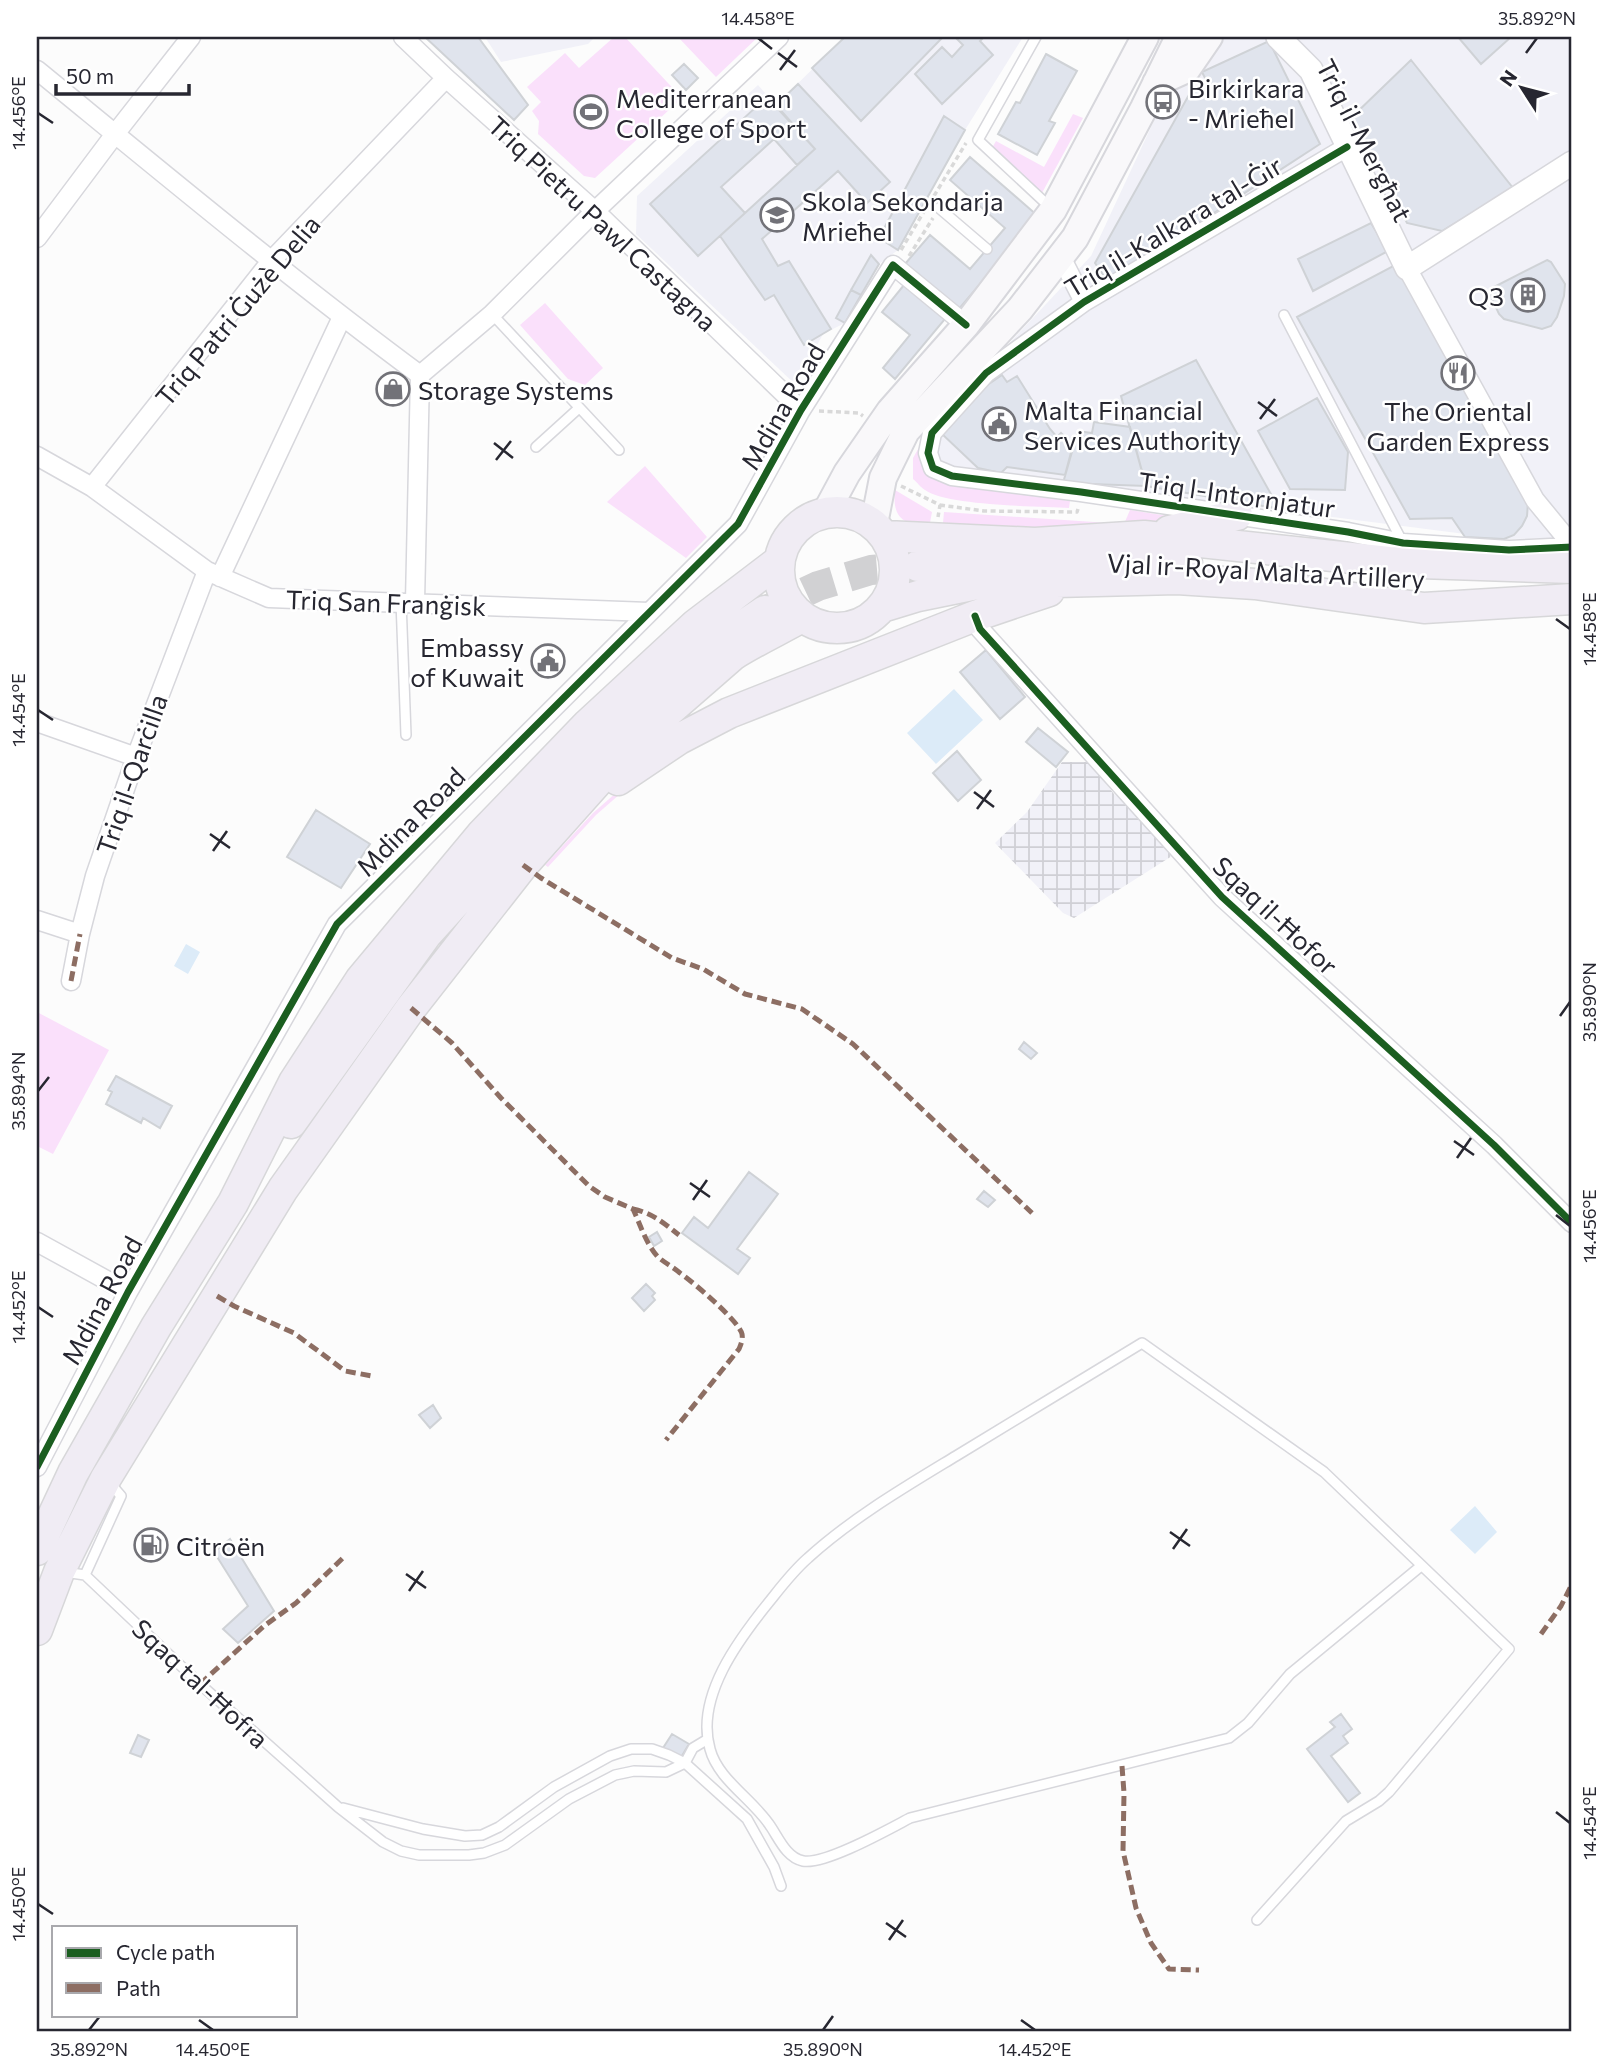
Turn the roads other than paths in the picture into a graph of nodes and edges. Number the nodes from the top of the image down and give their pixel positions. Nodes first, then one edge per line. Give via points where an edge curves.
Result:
1 (191, 37) edge
2 (779, 37) edge
3 (1036, 37) edge
4 (1179, 37) edge
5 (1209, 37) edge
6 (1278, 37) edge
7 (408, 39) edge
8 (1145, 42) edge
9 (37, 70) edge
10 (446, 78) junction
11 (1156, 83) junction
12 (115, 134) junction
13 (1347, 147) junction
14 (1572, 163) edge
15 (939, 208) road end
16 (1053, 210) junction
17 (595, 211) junction
18 (37, 239) edge
19 (987, 249) dead end
20 (1061, 257) junction
21 (271, 261) junction
22 (1407, 268) junction
23 (1084, 302) junction
24 (492, 314) junction
25 (1284, 315) dead end
26 (342, 317) junction
27 (967, 325) junction
28 (420, 375) junction
29 (579, 408) junction
30 (801, 410) junction
31 (932, 433) joint
32 (536, 447) dead end
33 (619, 450) dead end
34 (37, 456) edge
35 (92, 487) junction
36 (825, 512) junction
37 (1237, 515) junction
38 (879, 530) junction
39 (1144, 536) junction
40 (1403, 543) junction
41 (1572, 546) edge
42 (780, 555) junction
43 (918, 566) tunnel mouth
44 (1572, 570) edge
45 (214, 574) junction
46 (1076, 582) junction
47 (1572, 599) edge
48 (408, 602) junction
49 (882, 607) junction
50 (765, 611) tunnel mouth
51 (649, 612) junction
52 (975, 616) junction
53 (802, 617) junction
54 (37, 722) edge
55 (406, 735) dead end
56 (136, 757) junction
57 (529, 859) junction
58 (37, 920) edge
59 (80, 934) junction
60 (71, 981) dead end
61 (233, 1203) junction
62 (1572, 1223) edge
63 (37, 1242) edge
64 (128, 1292) junction
65 (37, 1465) edge
66 (37, 1550) edge
67 (1421, 1566) junction
68 (72, 1573) junction
69 (37, 1630) edge
70 (708, 1740) junction
71 (685, 1763) junction
72 (338, 1807) junction
73 (781, 1886) dead end
74 (1257, 1920) dead end

1 - 12 street
2 - 17 street
3 - 16 lane via 978,140
4 - 11 main road
5 - 11 main road via 1187,69
6 - 13 street, Triq il-Mergħat via 1311,70
7 - 10 street, Triq Pietru Pawl Castagna
8 - 16 main road
9 - 12 street
10 - 17 street, Triq Pietru Pawl Castagna
10 - 21 street, Triq Patri Ġużè Delia
11 - 20 main road
12 - 18 street
12 - 21 street
13 - 22 street, Triq il-Mergħat
13 - 23 street, Triq il-Kalkara tal-Ġir
14 - 22 street
15 - 19 lane
16 - 27 main road via 1005,264
17 - 24 street
17 - 30 street, Triq Pietru Pawl Castagna
20 - 23 street
20 - 38 main road via 1020,309 906,431 883,478
21 - 26 street
21 - 35 street, Triq Patri Ġużè Delia
22 - 41 street, Triq il-Mergħat via 1535,500
23 - 31 street, Triq il-Kalkara tal-Ġir via 986,373
24 - 28 street
24 - 29 lane
25 - 40 lane
26 - 28 street
26 - 45 street, Triq il-Qarċilla
27 - 30 street, Mdina Road via 896,268
27 - 36 main road via 890,411
28 - 48 street
29 - 32 lane
29 - 33 lane
30 - 51 street, Mdina Road via 738,524
31 - 37 street, Triq l-Intornjatur via 928,453 933,468 952,475
34 - 35 street, Triq San Franġisk
35 - 45 street, Triq San Franġisk
36 - 38 highway via 859,516
36 - 42 highway via 799,525
37 - 39 highway
37 - 40 street, Triq l-Intornjatur
38 - 39 highway, Vjal ir-Royal Malta Artillery via 934,539 1035,543
38 - 49 highway via 892,549 895,572
39 - 44 highway, Vjal ir-Royal Malta Artillery via 1389,562
40 - 41 street, Triq l-Intornjatur via 1509,550
42 - 53 highway via 779,582
42 - 61 highway via 607,706 481,835 361,979 294,1082
43 - 44 highway, Vjal ir-Royal Malta Artillery via 1144,559 1392,580 1518,580
45 - 48 street, Triq San Franġisk via 269,598
45 - 56 street, Triq il-Qarċilla via 182,634
46 - 47 highway, Vjal ir-Royal Malta Artillery via 1177,579 1255,584 1424,608
46 - 49 highway, Vjal ir-Royal Malta Artillery via 977,584
46 - 52 highway
48 - 51 street, Triq San Franġisk
48 - 55 lane
49 - 53 highway via 858,625 844,628 829,628
50 - 61 highway via 708,649 630,718 565,782 426,935
51 - 64 street, Mdina Road via 337,924
52 - 57 highway via 703,726 615,783
52 - 62 street, Sqaq il-Ħofor via 980,629 1222,897 1494,1144
53 - 57 highway via 749,645 647,730
54 - 56 street
56 - 59 street, Triq il-Qarċilla
57 - 68 highway via 411,1008 284,1189 106,1478
58 - 59 street
59 - 60 street, Triq il-Qarċilla
61 - 66 highway via 80,1461
63 - 64 street
64 - 65 street, Mdina Road
67 - 70 lane via 1290,1674 1229,1738 910,1818 818,1860 792,1856 763,1815 716,1765
67 - 70 lane via 1324,1472 1142,1343 917,1480 806,1559 732,1652 713,1696
67 - 74 lane via 1509,1649 1384,1797 1346,1821
68 - 69 highway
68 - 72 lane, Sqaq tal-Ħofra
70 - 71 lane via 693,1748
71 - 72 lane, Sqaq tal-Ħofra via 652,1749 610,1756 482,1835 423,1829
71 - 72 lane, Sqaq tal-Ħofra via 666,1772 615,1775 569,1799 505,1845 469,1855 401,1851
71 - 73 lane, Sqaq tal-Ħofra via 747,1819

